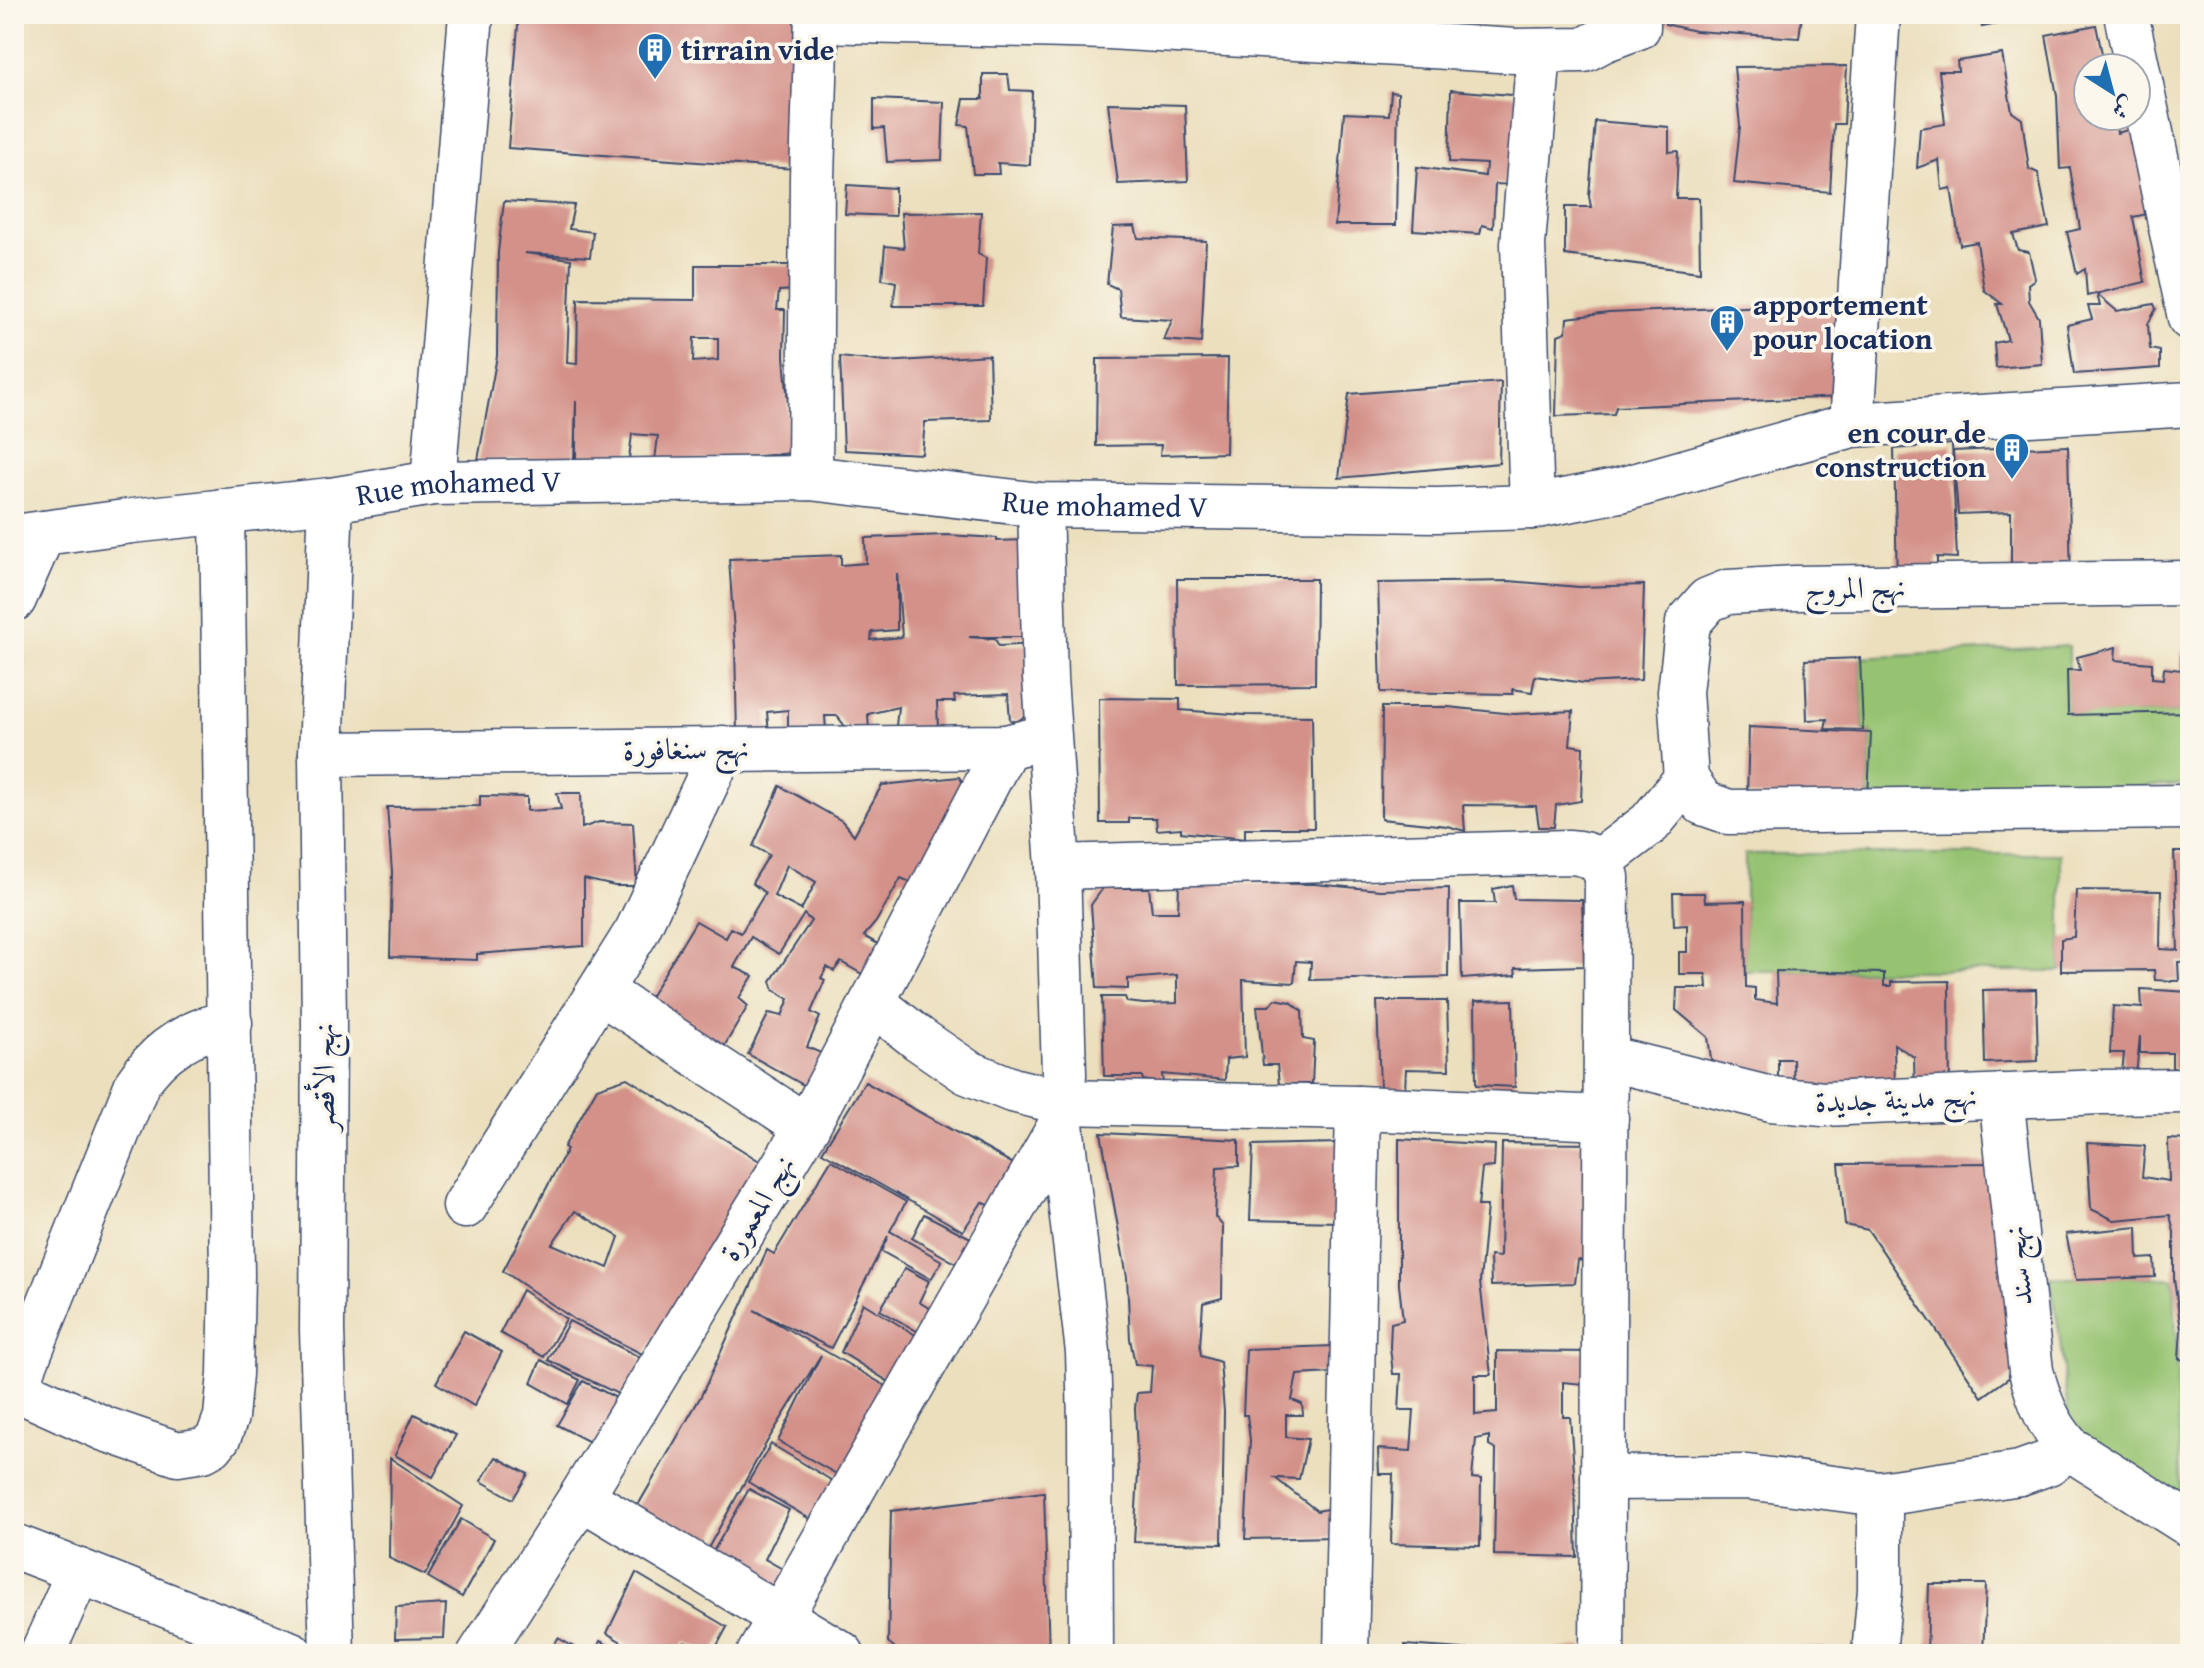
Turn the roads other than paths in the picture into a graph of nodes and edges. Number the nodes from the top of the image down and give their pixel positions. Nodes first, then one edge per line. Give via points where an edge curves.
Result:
1 (471, 14) edge
2 (1638, 14) edge
3 (1878, 14) edge
4 (2126, 14) edge
5 (817, 17) edge
6 (1328, 27) edge
7 (1539, 51) junction
8 (2190, 318) edge
9 (2190, 404) edge
10 (1852, 425) junction
11 (810, 478) junction
12 (433, 483) junction
13 (331, 500) junction
14 (1040, 505) junction
15 (1532, 507) junction
16 (222, 511) junction
17 (29, 535) edge
18 (2190, 583) edge
19 (14, 599) edge
20 (1049, 737) junction
21 (1006, 747) junction
22 (723, 748) junction
23 (321, 754) junction
24 (1686, 779) junction
25 (2190, 807) edge
26 (1599, 862) junction
27 (1058, 867) junction
28 (600, 991) junction
29 (872, 1002) junction
30 (230, 1023) junction
31 (1607, 1058) junction
32 (2190, 1091) edge
33 (2001, 1096) junction
34 (1358, 1108) junction
35 (1061, 1113) junction
36 (1606, 1118) junction
37 (807, 1127) junction
38 (465, 1206) dead end
39 (14, 1389) edge
40 (2061, 1440) junction
41 (1603, 1478) junction
42 (1880, 1494) junction
43 (581, 1497) junction
44 (2190, 1525) edge
45 (14, 1546) edge
46 (79, 1571) junction
47 (781, 1616) junction
48 (211, 1639) edge
49 (42, 1654) edge
50 (291, 1654) edge
51 (332, 1654) edge
52 (480, 1654) edge
53 (759, 1654) edge
54 (842, 1654) edge
55 (1091, 1654) edge
56 (1346, 1654) edge
57 (1602, 1654) edge
58 (1874, 1654) edge

1 - 12 street
2 - 7 street via 1638,27 1584,50
3 - 10 street
4 - 8 street
5 - 6 street via 1109,27
5 - 11 street
6 - 7 street
7 - 15 street via 1523,244
9 - 10 street, Rue mohamed V
10 - 15 street, Rue mohamed V via 1620,490
11 - 12 street, Rue mohamed V
11 - 14 street, Rue mohamed V
12 - 13 street, Rue mohamed V
13 - 16 street, Rue mohamed V
13 - 23 street, نهج الأقصر
14 - 15 street, Rue mohamed V
14 - 20 street
16 - 17 street, Rue mohamed V
16 - 30 street
17 - 19 street
18 - 24 street, نهج المروج via 1728,592 1708,600 1688,623 1680,692
20 - 21 street, نهج سنغافورة
20 - 27 street
21 - 22 street, نهج سنغافورة
21 - 29 street, نهج المعمورة
22 - 23 street, نهج سنغافورة
22 - 28 street via 637,931
23 - 51 street, نهج الأقصر via 322,1330
24 - 25 street via 1703,803 1729,812
24 - 26 street via 1650,823
26 - 27 street via 1569,852
26 - 31 street via 1607,877
27 - 35 street
28 - 37 street
28 - 38 street
29 - 35 street via 967,1072
29 - 37 street, نهج المعمورة
30 - 39 street via 171,1045 137,1084
30 - 39 street via 230,1374 219,1436 203,1450 178,1454
31 - 33 street, نهج مدينة جديدة via 1771,1099 1823,1104
31 - 36 street
32 - 33 street, نهج مدينة جديدة
33 - 40 street, نهج سند via 2031,1371 2040,1404
34 - 35 street
34 - 36 street
34 - 56 street
35 - 47 street
35 - 55 street via 1088,1352
36 - 41 street
37 - 43 street, نهج المعمورة
40 - 42 street via 2048,1463 2020,1473
40 - 44 street
41 - 42 street via 1747,1477
41 - 57 street
42 - 58 street
43 - 47 street
43 - 52 street, نهج المعمورة
45 - 46 street
46 - 48 street
46 - 49 street
47 - 53 street
47 - 54 street
48 - 50 street

